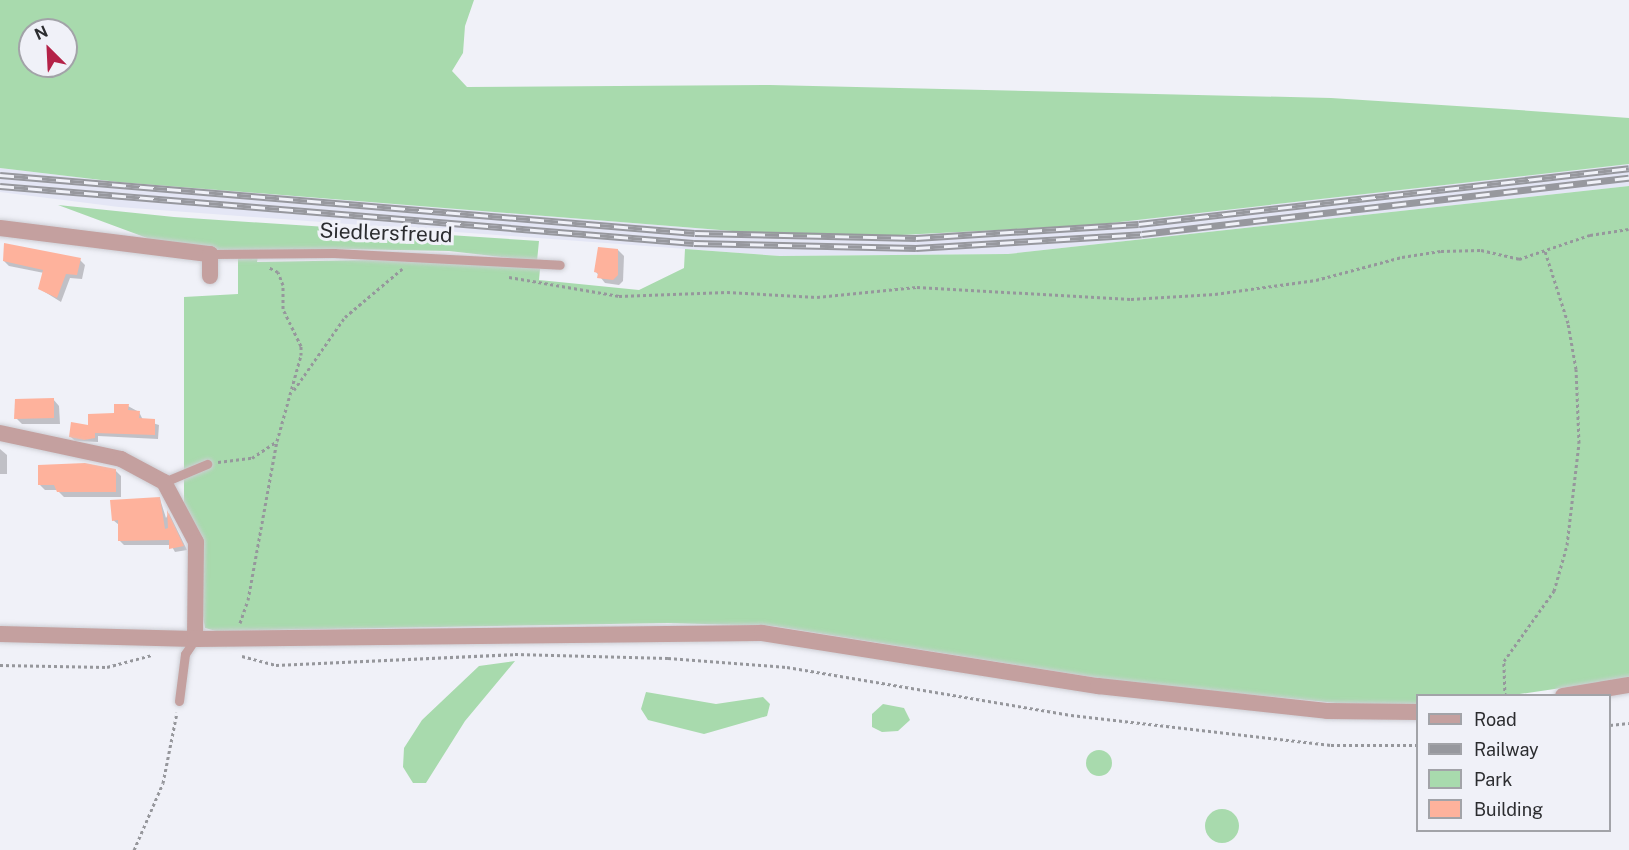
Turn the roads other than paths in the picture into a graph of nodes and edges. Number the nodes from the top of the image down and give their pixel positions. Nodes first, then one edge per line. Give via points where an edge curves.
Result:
1 (0, 228) edge
2 (210, 254) junction
3 (560, 265) dead end
4 (210, 276) dead end
5 (0, 433) edge
6 (207, 464) road end
7 (164, 482) junction
8 (0, 634) edge
9 (195, 639) junction
10 (1629, 685) edge
11 (1575, 694) edge
12 (179, 701) road end
13 (1416, 712) edge

1 - 2 street, Siedlersfreud
2 - 3 lane, Siedlersfreud via 370,255
2 - 4 street
5 - 7 street via 121,459
6 - 7 lane
7 - 9 street via 196,542
8 - 9 street
9 - 12 lane via 185,654
9 - 13 street via 232,646 762,633 1098,686 1327,711
10 - 11 street

